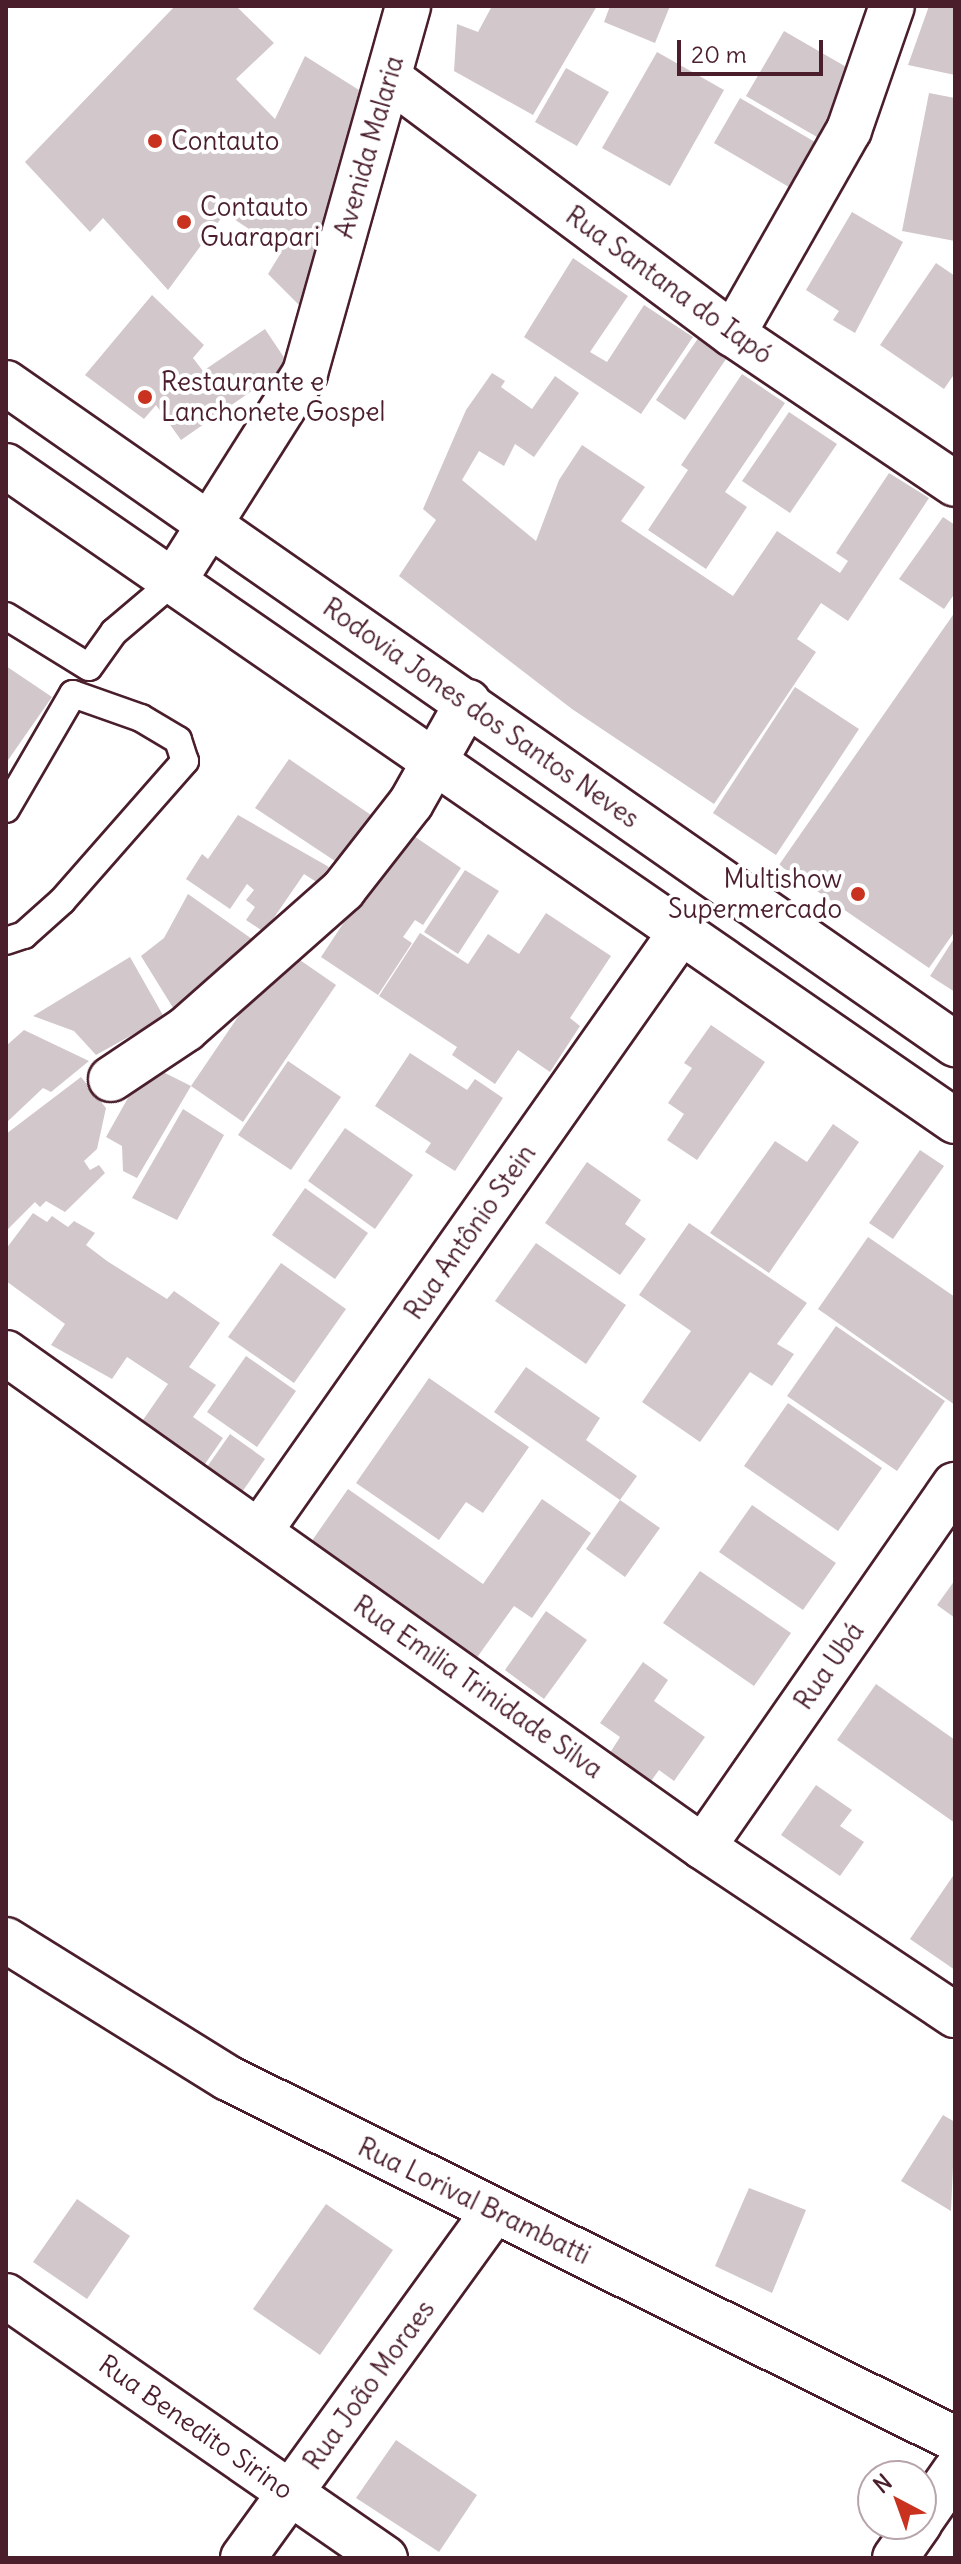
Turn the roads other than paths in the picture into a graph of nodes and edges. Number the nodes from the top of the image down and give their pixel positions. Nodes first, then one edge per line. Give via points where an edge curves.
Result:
1 (408, 6) edge
2 (892, 6) edge
3 (389, 78) junction
4 (733, 334) junction
5 (6, 383) edge
6 (6, 466) edge
7 (955, 484) edge
8 (208, 524) junction
9 (173, 582) junction
10 (6, 616) edge
11 (89, 667) junction
12 (73, 694) junction
13 (468, 702) junction
14 (432, 760) junction
15 (6, 809) edge
16 (681, 932) junction
17 (6, 941) edge
18 (955, 1044) edge
19 (111, 1079) dead end
20 (955, 1121) edge
21 (6, 1353) edge
22 (955, 1485) edge
23 (259, 1532) junction
24 (703, 1847) junction
25 (12, 1958) edge
26 (955, 2015) edge
27 (494, 2211) junction
28 (6, 2296) edge
29 (955, 2439) edge
30 (955, 2471) edge
31 (291, 2493) junction
32 (937, 2497) edge
33 (908, 2540) edge
34 (243, 2558) edge
35 (385, 2558) edge
36 (895, 2558) edge

1 - 3 street, Avenida Malaria
2 - 4 street via 849,130
3 - 4 street, Rua Santana do Iapó
3 - 8 street, Avenida Malaria via 305,373
4 - 7 street, Rua Santana do Iapó
5 - 8 street, Rodovia Jones dos Santos Neves
6 - 9 street
8 - 9 street, Avenida Malaria
8 - 13 street, Rodovia Jones dos Santos Neves
9 - 11 lane via 114,632
9 - 14 street
10 - 11 lane
11 - 12 lane
12 - 15 lane
12 - 17 lane via 141,718 178,740 185,761 62,901 24,935
13 - 14 street
13 - 18 street, Rodovia Jones dos Santos Neves
14 - 16 street
14 - 19 street via 411,803 343,890 186,1029
16 - 20 street
16 - 23 street, Rua Antônio Stein
21 - 23 street, Rua Emilia Trinidade Silva
22 - 24 street, Rua Ubá
23 - 24 street, Rua Emilia Trinidade Silva
24 - 26 street, Rua Emilia Trinidade Silva
25 - 27 street, Rua Lorival Brambatti via 228,2078
27 - 29 street, Rua Lorival Brambatti
27 - 31 street, Rua João Moraes
28 - 31 street, Rua Benedito Sirino
30 - 32 street
31 - 34 street, Rua João Moraes
31 - 35 street, Rua Benedito Sirino
33 - 36 street

